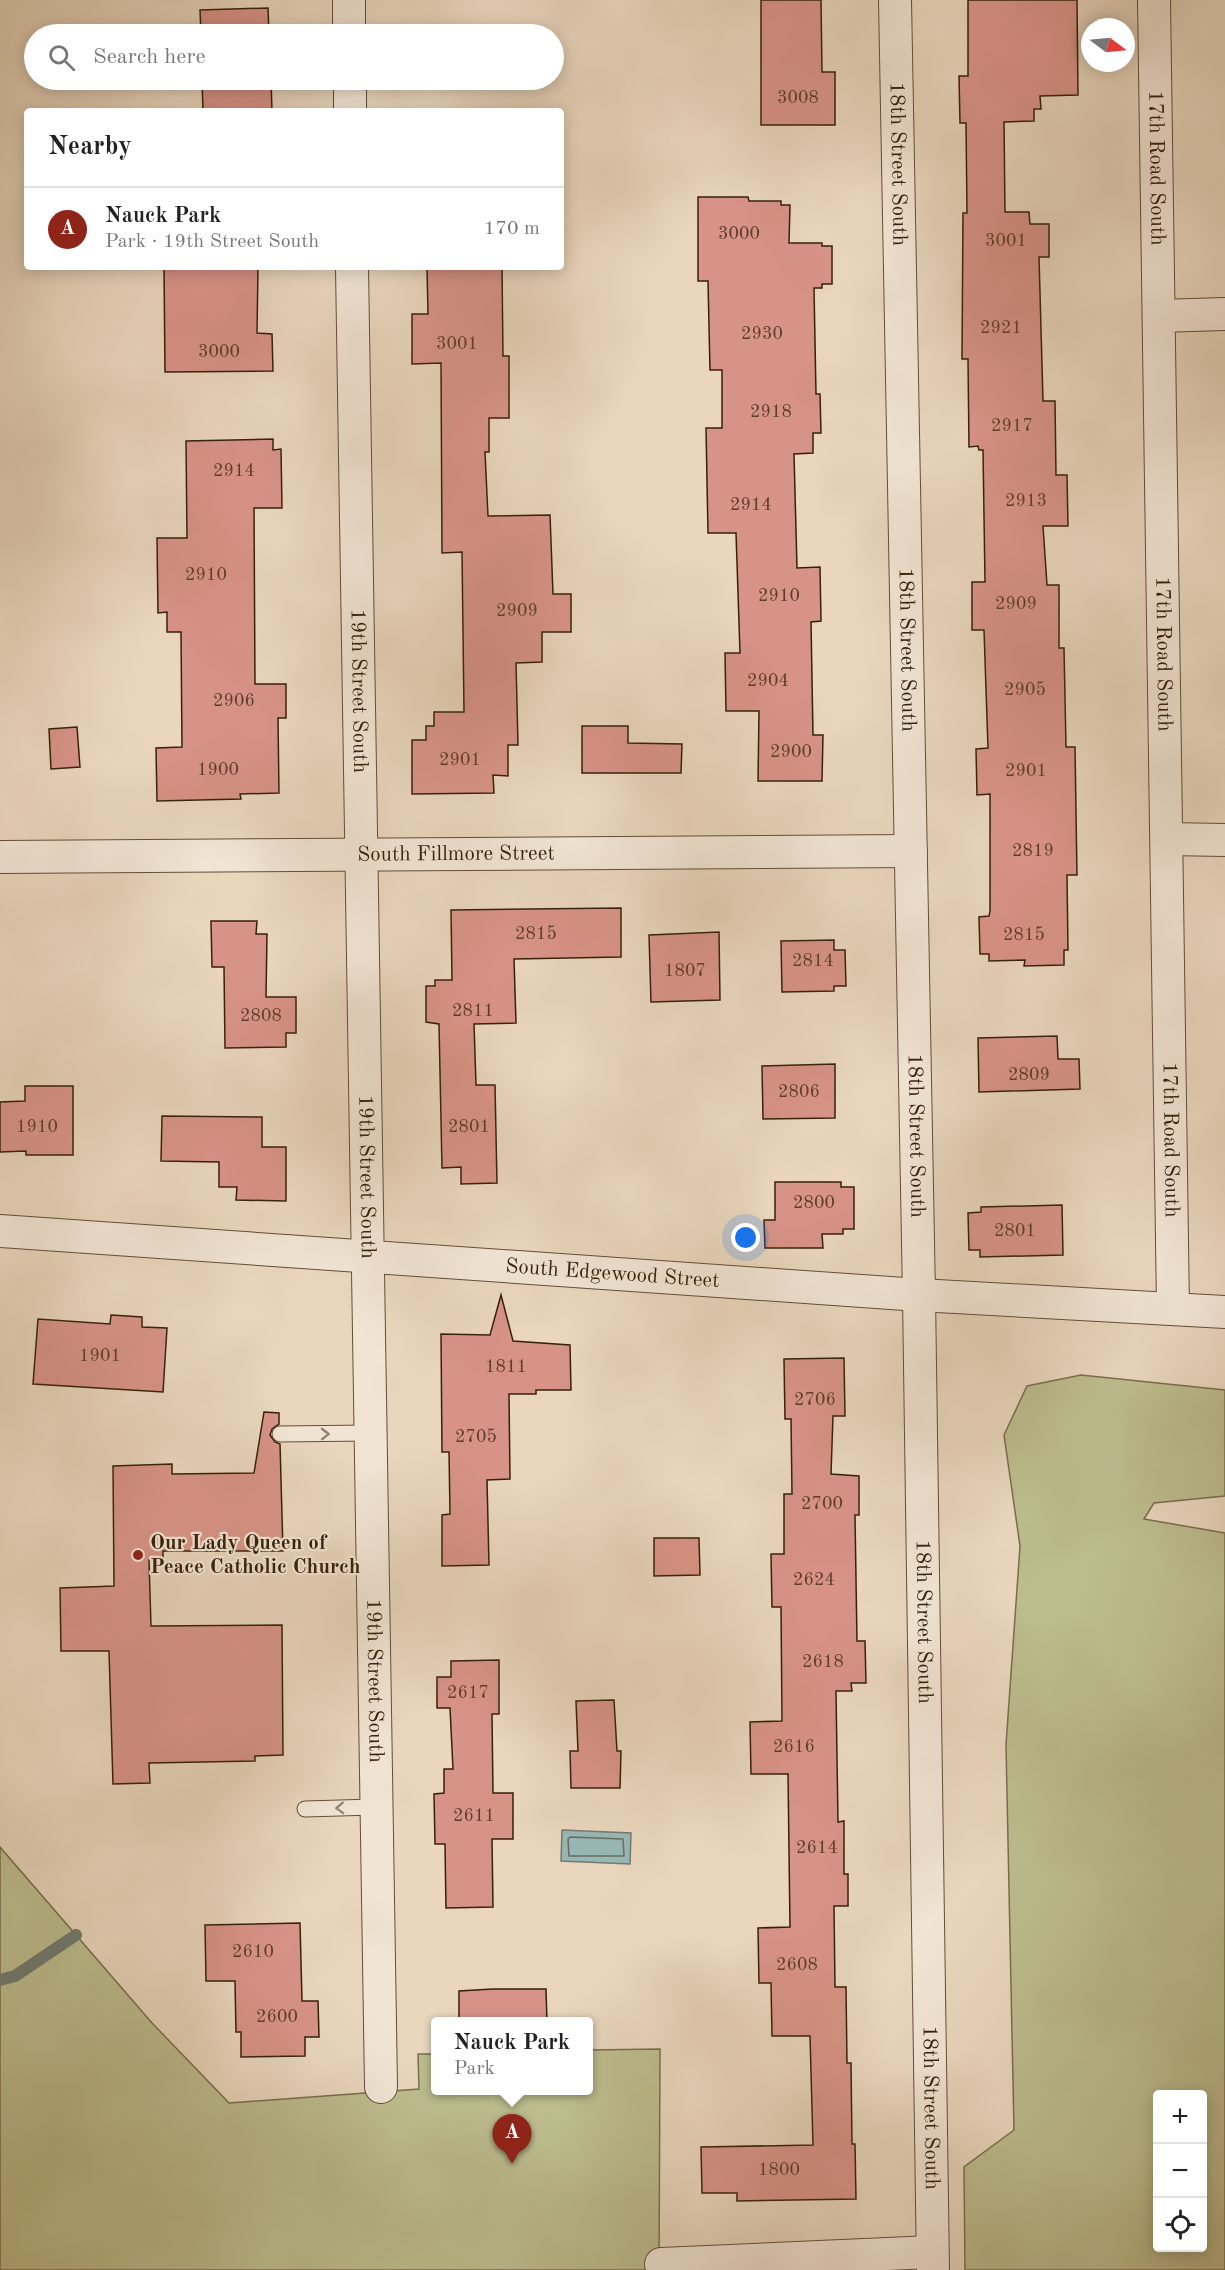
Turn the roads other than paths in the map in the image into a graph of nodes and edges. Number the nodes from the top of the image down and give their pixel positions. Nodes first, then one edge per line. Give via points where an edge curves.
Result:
1 (348, 0) edge
2 (895, 0) edge
3 (1154, 0) edge
4 (349, 24) edge
5 (350, 90) edge
6 (350, 108) edge
7 (352, 270) edge
8 (1225, 314) edge
9 (1159, 316) junction
10 (1168, 839) junction
11 (1225, 840) edge
12 (911, 851) junction
13 (360, 853) junction
14 (0, 857) edge
15 (0, 1231) edge
16 (367, 1258) junction
17 (919, 1295) junction
18 (1173, 1309) junction
19 (1225, 1312) edge
20 (369, 1433) junction
21 (280, 1434) dead end
22 (374, 1806) junction
23 (305, 1809) dead end
24 (381, 2087) dead end
25 (933, 2261) edge
26 (661, 2264) dead end

1 - 4 street
2 - 12 street, 18th Street South
3 - 9 street, 17th Road South
5 - 6 street
7 - 13 street, 19th Street South
8 - 9 street
9 - 10 street, 17th Road South
10 - 11 street
10 - 18 street, 17th Road South
12 - 13 street, South Fillmore Street
12 - 17 street, 18th Street South
13 - 14 street, South Fillmore Street
13 - 16 street, 19th Street South
15 - 16 street, South Edgewood Street
16 - 17 street, South Edgewood Street
16 - 20 street, 19th Street South
17 - 18 street, South Edgewood Street
17 - 25 street, 18th Street South
18 - 19 street, South Edgewood Street
21 -> 20 lane
20 - 22 street, 19th Street South
22 -> 23 lane
22 - 24 street, 19th Street South
25 - 26 street

